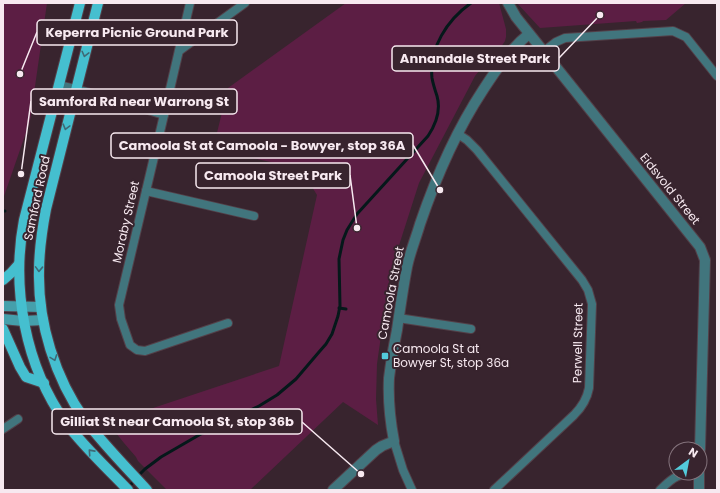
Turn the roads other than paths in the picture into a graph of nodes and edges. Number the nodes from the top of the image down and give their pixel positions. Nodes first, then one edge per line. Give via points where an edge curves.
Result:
1 (80, 3) edge
2 (98, 3) edge
3 (190, 3) edge
4 (245, 3) edge
5 (509, 4) edge
6 (529, 34) junction
7 (179, 51) junction
8 (543, 52) junction
9 (717, 76) edge
10 (59, 85) junction
11 (76, 90) junction
12 (164, 116) junction
13 (458, 134) junction
14 (146, 191) junction
15 (254, 216) dead end
16 (19, 264) junction
17 (3, 280) edge
18 (3, 306) edge
19 (21, 306) junction
20 (41, 307) junction
21 (398, 318) junction
22 (3, 319) edge
23 (43, 320) junction
24 (23, 321) junction
25 (228, 323) dead end
26 (3, 329) edge
27 (471, 330) dead end
28 (44, 383) junction
29 (18, 419) dead end
30 (3, 429) edge
31 (394, 441) junction
32 (700, 441) edge
33 (670, 481) edge
34 (128, 490) edge
35 (147, 490) edge
36 (333, 490) edge
37 (412, 490) edge
38 (494, 490) edge
39 (660, 490) edge

1 - 10 main road, Samford Road
2 -> 11 main road, Samford Road
3 - 7 street, Moraby Street
4 - 7 street
5 - 6 street, Eidsvold Street
6 - 8 street, Eidsvold Street
6 - 13 street, Camoola Street via 516,45 488,81
7 - 12 street, Moraby Street
8 - 9 street via 565,38 673,31 686,37
8 - 32 street, Eidsvold Street via 700,247 705,260
10 - 11 street
10 - 16 main road, Samford Road via 21,232
11 - 12 street
11 -> 20 main road, Samford Road via 42,231 39,272
12 - 14 street, Moraby Street
13 - 21 street, Camoola Street via 434,184 413,246
13 - 38 street, Perwell Street via 477,150 582,280 592,304 589,388 583,405
14 - 15 street
14 - 25 street, Moraby Street via 119,305 130,345 144,351
16 - 17 main road
16 - 19 main road, Samford Road
18 - 19 main road
19 - 20 main road
19 - 24 main road, Samford Road
20 - 23 main road, Samford Road
21 - 27 street
21 - 31 street, Camoola Street via 389,378
22 - 24 main road
23 - 24 main road
23 -> 35 main road, Samford Road via 53,356 84,419
24 - 28 main road, Samford Road
26 - 28 main road via 26,377
34 -> 28 main road, Samford Road via 69,426
29 - 30 street
31 - 36 street via 376,450
31 - 37 street, Camoola Street
33 - 39 street

